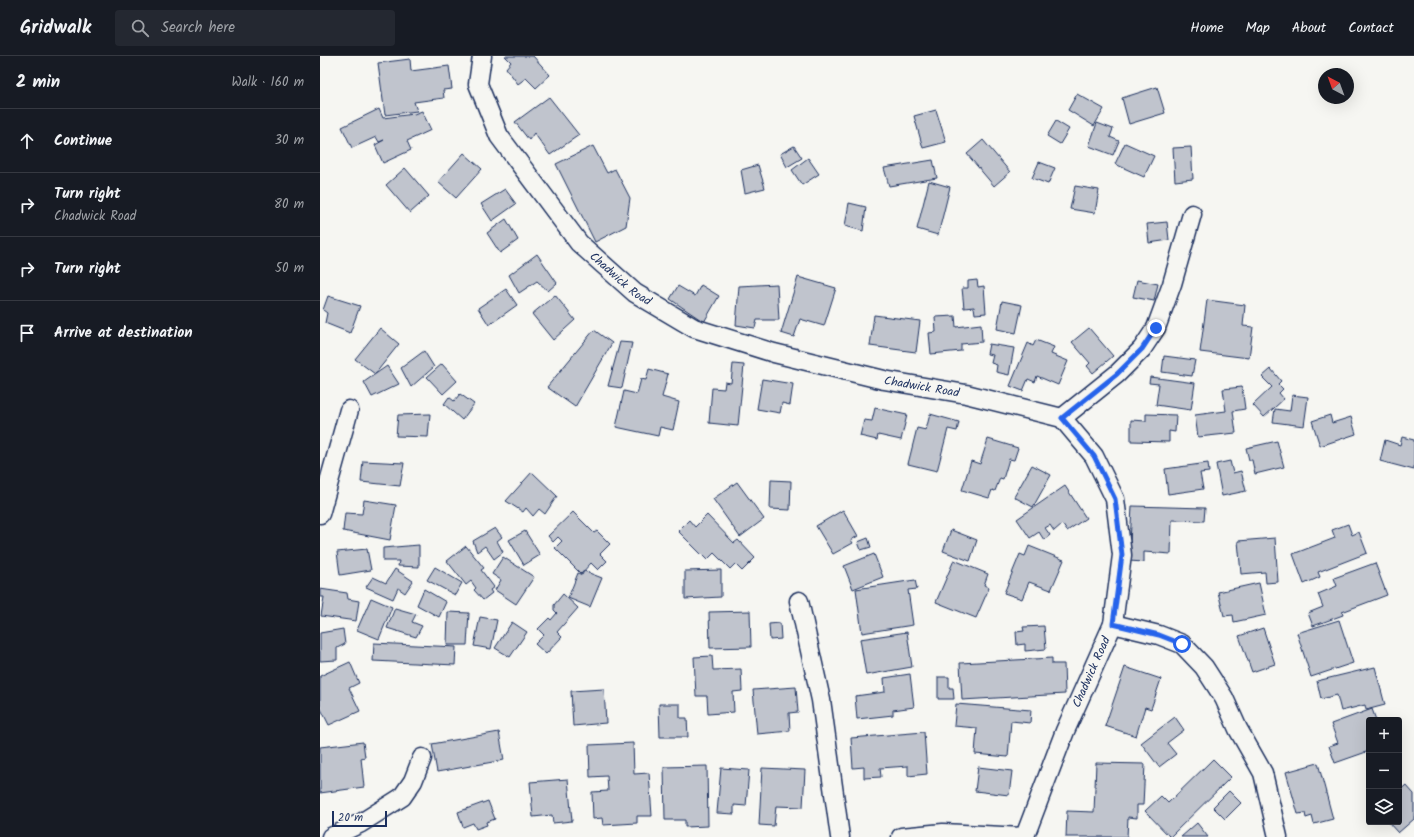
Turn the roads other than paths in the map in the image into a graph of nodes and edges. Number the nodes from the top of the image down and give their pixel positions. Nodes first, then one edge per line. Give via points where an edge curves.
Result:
1 (482, 56) edge
2 (1192, 214) dead end
3 (349, 410) dead end
4 (1062, 418) junction
5 (320, 514) edge
6 (799, 601) dead end
7 (1113, 624) junction
8 (422, 758) dead end
9 (331, 837) edge
10 (840, 837) edge
11 (901, 837) edge
12 (1025, 837) edge
13 (1278, 837) edge

1 - 4 street, Chadwick Road via 478,84 498,136 579,243 635,293 694,328 774,353 884,380 966,394
2 - 4 street via 1172,284 1156,328 1142,349 1117,374
3 - 5 street
4 - 7 street, Chadwick Road via 1094,456 1115,499 1122,555
6 - 10 street via 821,700
7 - 12 street, Chadwick Road via 1065,731
7 - 13 street via 1159,635 1182,644 1204,667 1224,698 1263,773
8 - 9 street via 413,781 402,797 361,823
11 - 12 street via 943,833

